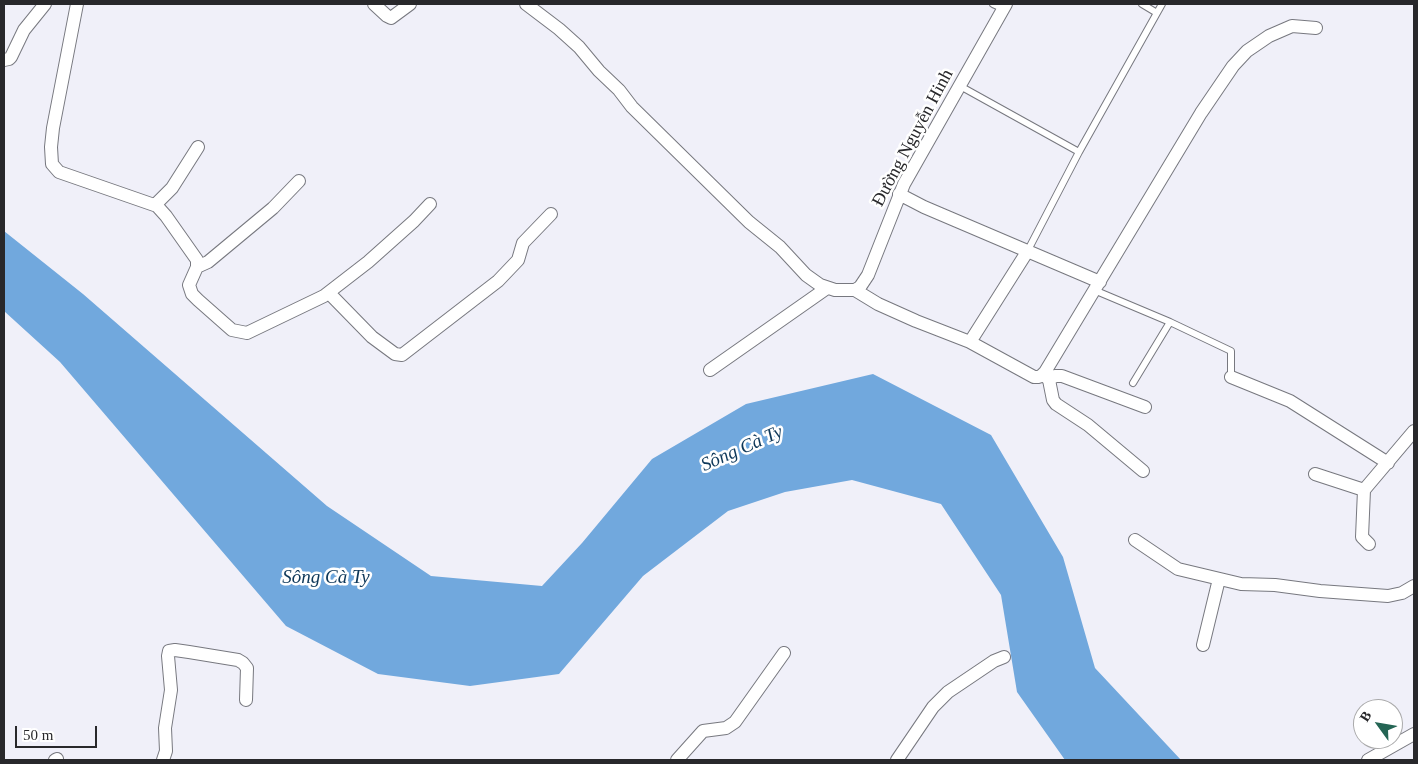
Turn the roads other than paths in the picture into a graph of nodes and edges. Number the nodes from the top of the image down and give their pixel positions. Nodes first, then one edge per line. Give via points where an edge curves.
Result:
1 (45, 4) edge
2 (77, 4) edge
3 (374, 4) edge
4 (410, 4) edge
5 (526, 4) edge
6 (1142, 4) edge
7 (1162, 4) edge
8 (1001, 5) edge
9 (1157, 13) junction
10 (1316, 28) dead end
11 (4, 60) edge
12 (960, 86) junction
13 (198, 147) dead end
14 (1079, 152) junction
15 (299, 181) dead end
16 (899, 194) junction
17 (430, 204) dead end
18 (155, 205) junction
19 (551, 214) dead end
20 (1027, 252) junction
21 (197, 267) junction
22 (1097, 286) junction
23 (826, 288) junction
24 (855, 290) junction
25 (329, 293) junction
26 (1170, 322) junction
27 (970, 342) junction
28 (710, 370) dead end
29 (1046, 377) junction
30 (1231, 377) joint
31 (1133, 383) dead end
32 (1145, 407) dead end
33 (1414, 430) edge
34 (1388, 463) junction
35 (1143, 471) dead end
36 (1315, 474) dead end
37 (1364, 490) junction
38 (1135, 540) dead end
39 (1369, 544) dead end
40 (1220, 579) junction
41 (1414, 586) edge
42 (1203, 645) dead end
43 (784, 653) dead end
44 (1004, 657) dead end
45 (246, 700) dead end
46 (1414, 734) edge
47 (163, 760) edge
48 (676, 760) edge
49 (897, 760) edge
50 (1368, 760) edge

1 - 11 street via 24,30 11,57
2 - 18 street via 52,128 52,164 59,172
3 - 4 street via 391,18
5 - 23 street via 579,47 632,107 749,222 780,247 806,275
6 - 9 lane
7 - 9 lane
8 - 12 street, Đường Nguyễn Hinh
9 - 14 lane
10 - 22 street via 1292,26 1284,29 1247,51 1233,66 1201,113
12 - 14 lane
12 - 16 street, Đường Nguyễn Hinh
13 - 18 street via 172,188
14 - 20 lane
15 - 21 street via 273,208 208,262
16 - 20 street
16 - 24 street, Đường Nguyễn Hinh via 868,276
17 - 25 street
18 - 21 street via 197,260
19 - 25 street via 523,243 518,260 498,281 402,354 395,354 372,337
20 - 22 street
20 - 27 street
21 - 25 street via 189,280 192,294 228,327 243,334
22 - 26 lane
22 - 29 street
23 - 24 street
23 - 28 street
24 - 27 street via 878,304
26 - 30 lane via 1231,351
26 - 31 lane
27 - 29 street via 1034,377
29 - 32 street via 1062,376
29 - 35 street via 1056,404 1088,425
30 - 34 street via 1290,401
33 - 34 street
34 - 37 street
36 - 37 street
37 - 39 street via 1362,537
38 - 40 street via 1178,569
40 - 41 street via 1257,586 1388,596
40 - 42 street
43 - 48 street via 735,722 720,730 703,731
44 - 49 street via 948,692
45 - 47 street via 247,668 243,663 169,651 171,690
46 - 50 street

